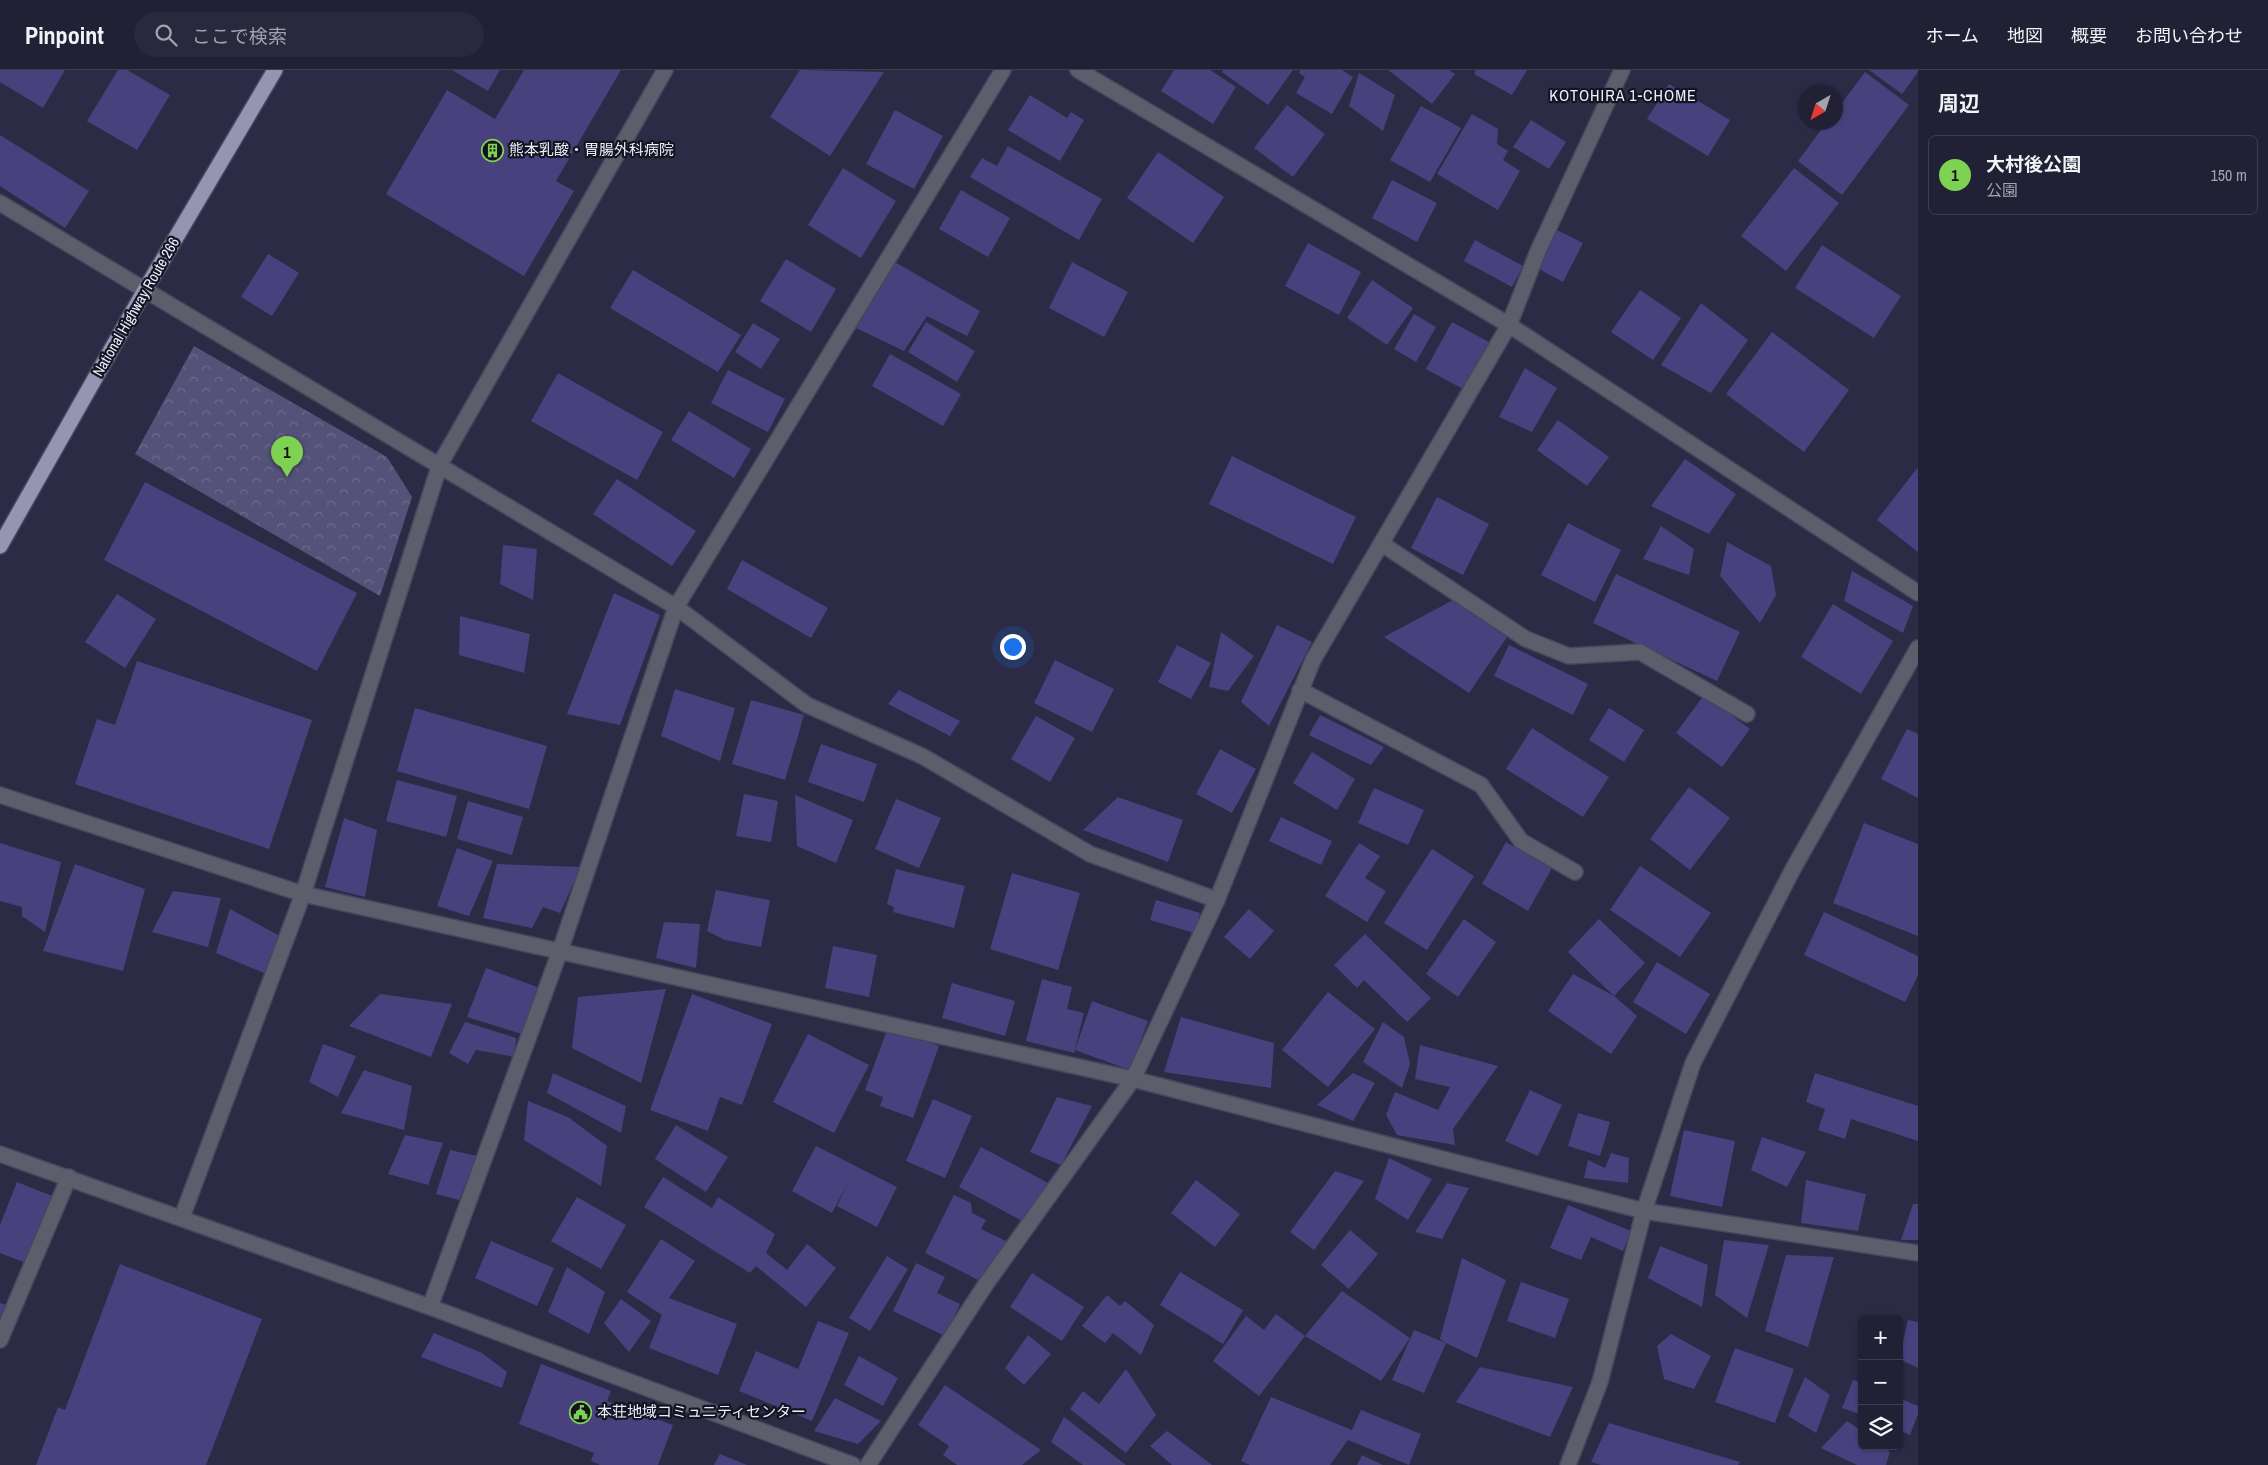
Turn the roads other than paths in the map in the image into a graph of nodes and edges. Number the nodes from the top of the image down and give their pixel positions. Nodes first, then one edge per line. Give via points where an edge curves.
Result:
1 (274, 70) edge
2 (665, 70) edge
3 (1003, 70) edge
4 (1078, 70) edge
5 (1622, 70) edge
6 (0, 203) edge
7 (145, 290) junction
8 (1509, 325) junction
9 (440, 464) junction
10 (1382, 544) junction
11 (0, 546) edge
12 (1918, 593) edge
13 (676, 607) junction
14 (1918, 648) edge
15 (1300, 690) junction
16 (1747, 714) dead end
17 (0, 795) edge
18 (1575, 872) dead end
19 (303, 894) junction
20 (1217, 900) junction
21 (560, 952) junction
22 (1133, 1079) junction
23 (0, 1154) edge
24 (69, 1177) junction
25 (1644, 1211) junction
26 (182, 1217) junction
27 (1918, 1253) edge
28 (430, 1307) junction
29 (0, 1340) edge
30 (853, 1465) edge
31 (868, 1465) edge
32 (1568, 1465) edge

1 - 7 highway, National Highway Route 266
2 - 9 street
3 - 13 street
4 - 8 street
5 - 8 street via 1538,251
6 - 7 street
7 - 9 street
7 - 11 highway, National Highway Route 266
8 - 10 street
8 - 12 street
9 - 13 street
9 - 19 street
10 - 15 street via 1313,660
10 - 16 street via 1526,639 1569,656 1640,652
13 - 20 street via 807,705 922,756 1090,854
13 - 21 street
14 - 25 street via 1792,869 1693,1063
15 - 18 street via 1481,785 1521,841
15 - 20 street
17 - 19 street
19 - 21 street
19 - 26 street
20 - 22 street
21 - 22 street
21 - 28 street
22 - 25 street
22 - 31 street via 986,1284
23 - 24 street
24 - 26 street
24 - 29 street
25 - 27 street
25 - 32 street via 1600,1382
26 - 28 street
28 - 30 street

